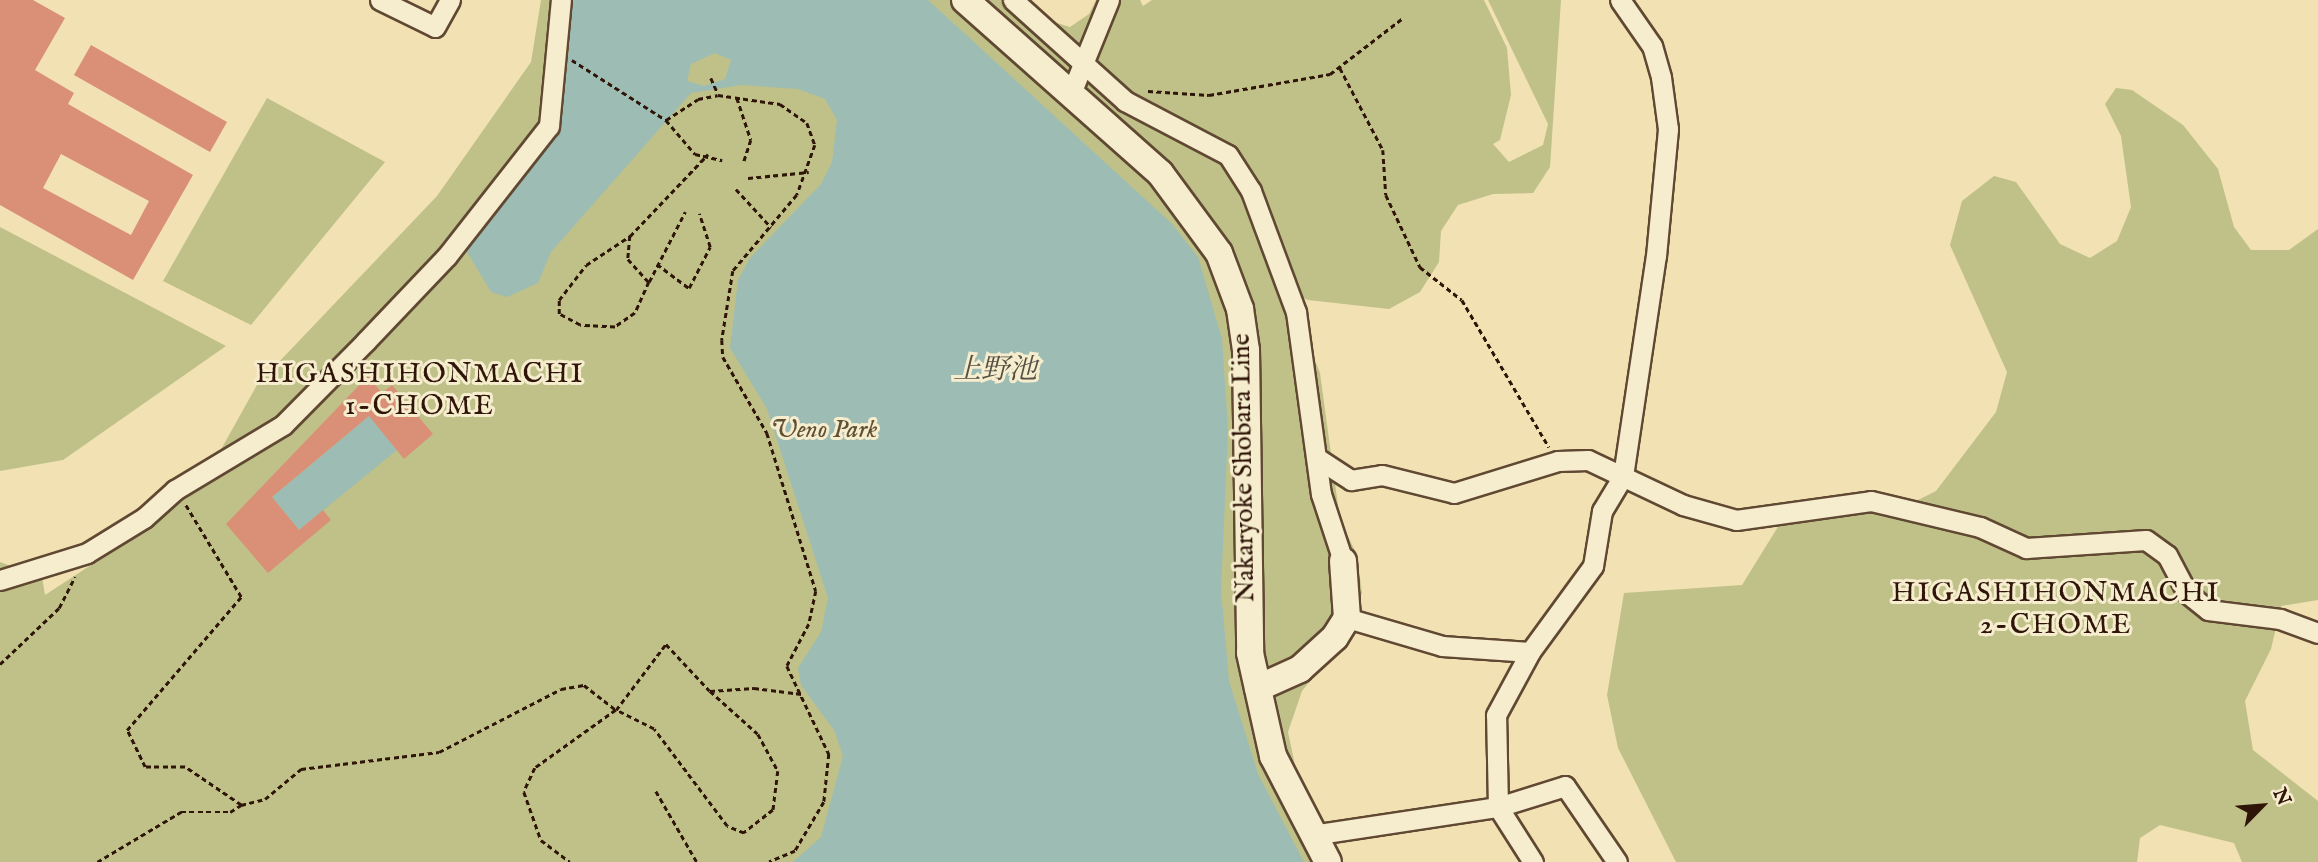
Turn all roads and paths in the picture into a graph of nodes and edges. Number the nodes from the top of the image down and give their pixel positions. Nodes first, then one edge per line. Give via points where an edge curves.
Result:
1 (380, 0) edge
2 (450, 0) edge
3 (561, 0) edge
4 (965, 0) edge
5 (1013, 0) edge
6 (1109, 0) edge
7 (1619, 0) edge
8 (1404, 17) dead end
9 (561, 53) junction
10 (1085, 64) junction
11 (1340, 68) junction
12 (711, 78) dead end
13 (1135, 87) dead end
14 (1072, 91) junction
15 (718, 95) junction
16 (737, 98) junction
17 (666, 120) junction
18 (708, 154) junction
19 (722, 160) dead end
20 (743, 164) dead end
21 (809, 172) junction
22 (748, 178) dead end
23 (736, 189) dead end
24 (685, 212) dead end
25 (699, 214) dead end
26 (771, 226) junction
27 (630, 236) junction
28 (657, 264) junction
29 (649, 282) junction
30 (1320, 460) junction
31 (1558, 461) junction
32 (1623, 476) junction
33 (175, 491) junction
34 (87, 553) junction
35 (1343, 561) joint
36 (0, 580) edge
37 (1347, 618) junction
38 (2318, 633) edge
39 (1530, 652) junction
40 (0, 663) edge
41 (1258, 688) junction
42 (710, 691) junction
43 (802, 694) junction
44 (616, 710) junction
45 (656, 791) dead end
46 (241, 805) junction
47 (1498, 807) junction
48 (1312, 835) junction
49 (97, 862) edge
50 (570, 862) edge
51 (697, 862) edge
52 (769, 862) edge
53 (1328, 862) edge
54 (1533, 862) edge
55 (1617, 862) edge

1 - 2 street via 435,27
3 - 9 street via 554,29
4 - 14 main road, Nakaryoke Shobara Line
5 - 10 street
6 - 10 street
7 - 32 street via 1652,46 1668,129
8 - 11 path
9 - 17 path
9 - 33 street via 549,126 447,256 283,425
10 - 14 street
10 - 30 street via 1125,101 1228,155 1251,191 1296,312
11 - 13 path via 1209,95
11 - 31 path via 1383,150 1386,195 1420,267 1462,300
12 - 15 path
14 - 41 main road, Nakaryoke Shobara Line via 1160,173 1219,253 1240,309 1248,419 1245,612
15 - 16 path
15 - 17 path via 698,99
16 - 20 path via 751,140
16 - 21 path via 780,104 807,123 815,145
17 - 18 path via 695,154
18 - 19 path
18 - 27 path
21 - 22 path
21 - 26 path
23 - 26 path
24 - 28 path
25 - 28 path via 710,247 689,288
26 - 43 path via 733,271 723,357 768,433 816,591 809,624 787,666
27 - 29 path via 628,259
27 - 29 path via 609,244 586,265 559,300 559,314 580,325 615,327 635,313
28 - 29 path
30 - 31 street via 1351,480 1382,475 1454,493
30 - 35 street via 1321,494
31 - 32 street via 1588,460
32 - 38 street via 1683,505 1735,520 1871,501 1980,527 2026,548 2146,540 2167,555 2187,593 2208,610 2280,619
32 - 39 street via 1602,511 1593,566
33 - 34 street
33 - 46 path via 241,597 127,730 145,767 185,767
34 - 36 street
34 - 40 path via 59,608
35 - 37 main road
37 - 39 street via 1442,646
37 - 41 main road via 1321,653
39 - 47 street via 1496,715
41 - 48 main road, Nakaryoke Shobara Line via 1273,756
42 - 43 path via 754,688
42 - 44 path via 666,644
42 - 44 path via 758,734 778,771 773,810 744,833 727,826 654,729
43 - 52 path via 829,754 824,802 794,851
44 - 46 path via 595,689 573,685 439,752 301,769 265,799
44 - 50 path via 545,759 526,781 525,804 537,832
45 - 51 path
46 - 49 path via 230,812 181,812
47 - 48 street
47 - 54 street
47 - 55 street via 1565,786
48 - 53 main road, Nakaryoke Shobara Line

